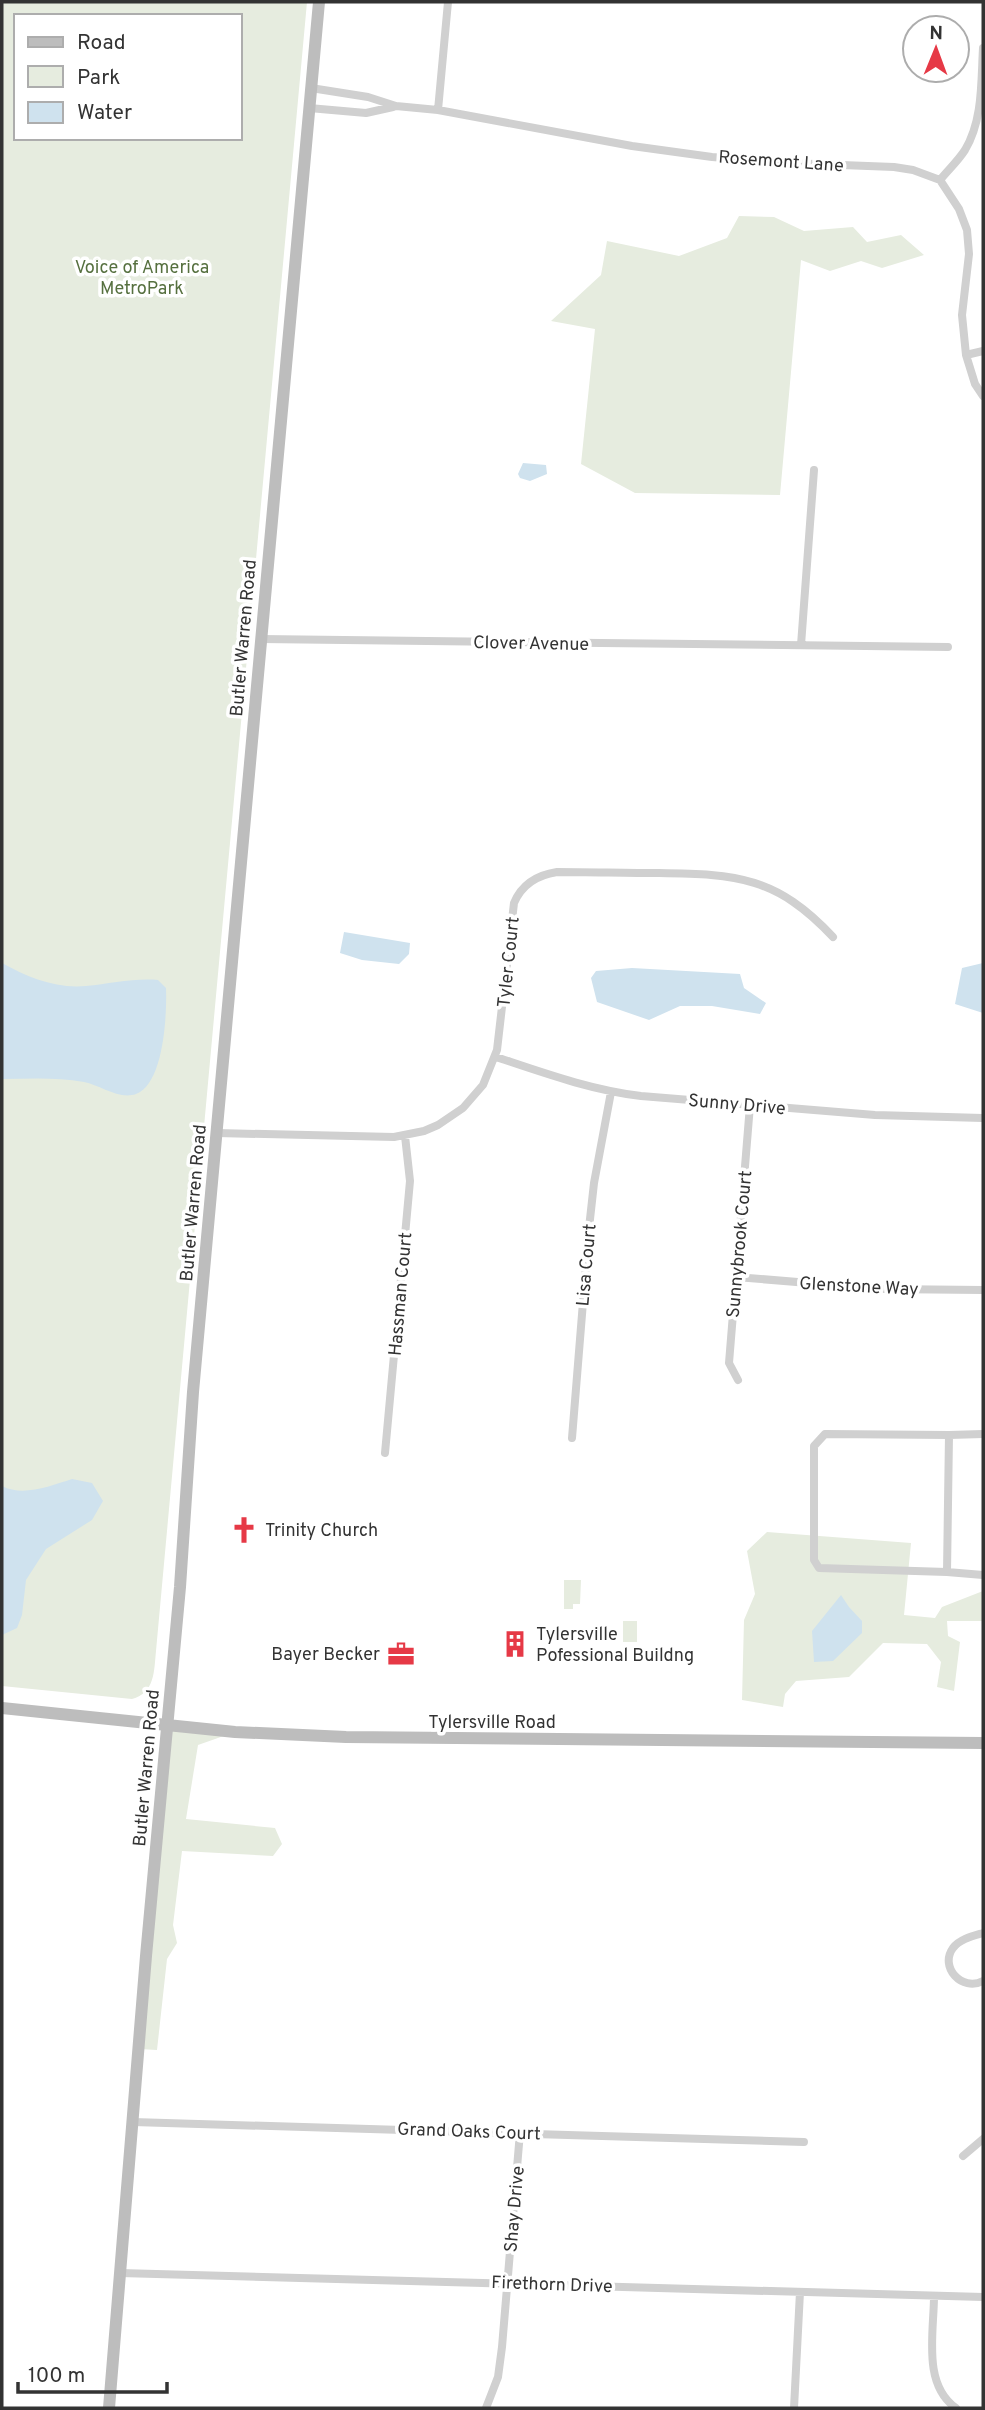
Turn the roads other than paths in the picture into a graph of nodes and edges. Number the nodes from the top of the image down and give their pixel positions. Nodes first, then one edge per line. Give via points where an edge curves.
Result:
1 (319, 2) edge
2 (448, 2) edge
3 (983, 48) edge
4 (311, 88) junction
5 (396, 107) junction
6 (309, 108) junction
7 (438, 110) junction
8 (940, 180) junction
9 (983, 351) edge
10 (966, 355) junction
11 (983, 396) edge
12 (814, 470) dead end
13 (261, 639) junction
14 (800, 645) junction
15 (948, 647) dead end
16 (833, 937) dead end
17 (496, 1057) junction
18 (611, 1092) junction
19 (750, 1105) junction
20 (983, 1118) edge
21 (217, 1133) junction
22 (405, 1136) junction
23 (736, 1278) junction
24 (983, 1290) edge
25 (738, 1380) dead end
26 (983, 1434) edge
27 (949, 1435) junction
28 (572, 1438) dead end
29 (385, 1453) dead end
30 (947, 1572) junction
31 (983, 1575) edge
32 (2, 1708) edge
33 (167, 1725) junction
34 (983, 1743) edge
35 (983, 1933) edge
36 (983, 1981) edge
37 (133, 2122) junction
38 (520, 2132) junction
39 (983, 2139) edge
40 (804, 2141) dead end
41 (962, 2156) dead end
42 (120, 2273) junction
43 (507, 2283) junction
44 (800, 2292) junction
45 (934, 2296) junction
46 (983, 2297) edge
47 (109, 2408) edge
48 (486, 2408) edge
49 (794, 2408) edge
50 (956, 2408) edge

1 - 4 main road, Butler Warren Road
2 - 7 street
3 - 8 street via 978,120 964,153
4 - 5 street, Rosemont Lane via 368,97
4 - 6 main road, Butler Warren Road
5 - 6 street, Rosemont Lane via 366,113
5 - 7 street, Rosemont Lane
6 - 13 main road, Butler Warren Road
7 - 8 street, Rosemont Lane via 632,146 712,157 894,167
8 - 10 street via 967,230 962,315
9 - 10 street
10 - 11 street
12 - 14 street
13 - 14 street, Clover Avenue
13 - 21 main road, Butler Warren Road
14 - 15 street, Clover Avenue
16 - 17 street, Tyler Court via 795,902 742,878 698,873 543,875 525,886 514,903
17 - 18 street, Sunny Drive
17 - 22 street, Tyler Court via 483,1085 463,1108 438,1125
18 - 19 street, Sunny Drive
18 - 28 street, Lisa Court via 594,1183
19 - 20 street, Sunny Drive
19 - 23 street, Sunnybrook Court
21 - 22 street, Tyler Court
21 - 33 main road, Butler Warren Road
22 - 29 street, Hassman Court via 410,1181
23 - 24 street, Glenstone Way via 882,1289
23 - 25 street, Sunnybrook Court via 729,1363
26 - 27 street
27 - 30 street
27 - 30 street via 825,1434 814,1446 814,1560 819,1568
30 - 31 street
32 - 33 main road, Tylersville Road
33 - 34 main road, Tylersville Road via 398,1739
33 - 37 main road, Butler Warren Road
35 - 36 street via 958,1943 950,1963 961,1982 975,1985
37 - 38 street, Grand Oaks Court
37 - 42 main road, Butler Warren Road
38 - 40 street, Grand Oaks Court
38 - 43 street, Shay Drive
39 - 41 street
42 - 43 street, Firethorn Drive
42 - 47 main road, Butler Warren Road
43 - 44 street, Firethorn Drive
43 - 48 street, Shay Drive via 498,2377
44 - 45 street, Firethorn Drive
44 - 49 street
45 - 46 street, Firethorn Drive
45 - 50 street via 933,2376 942,2396

